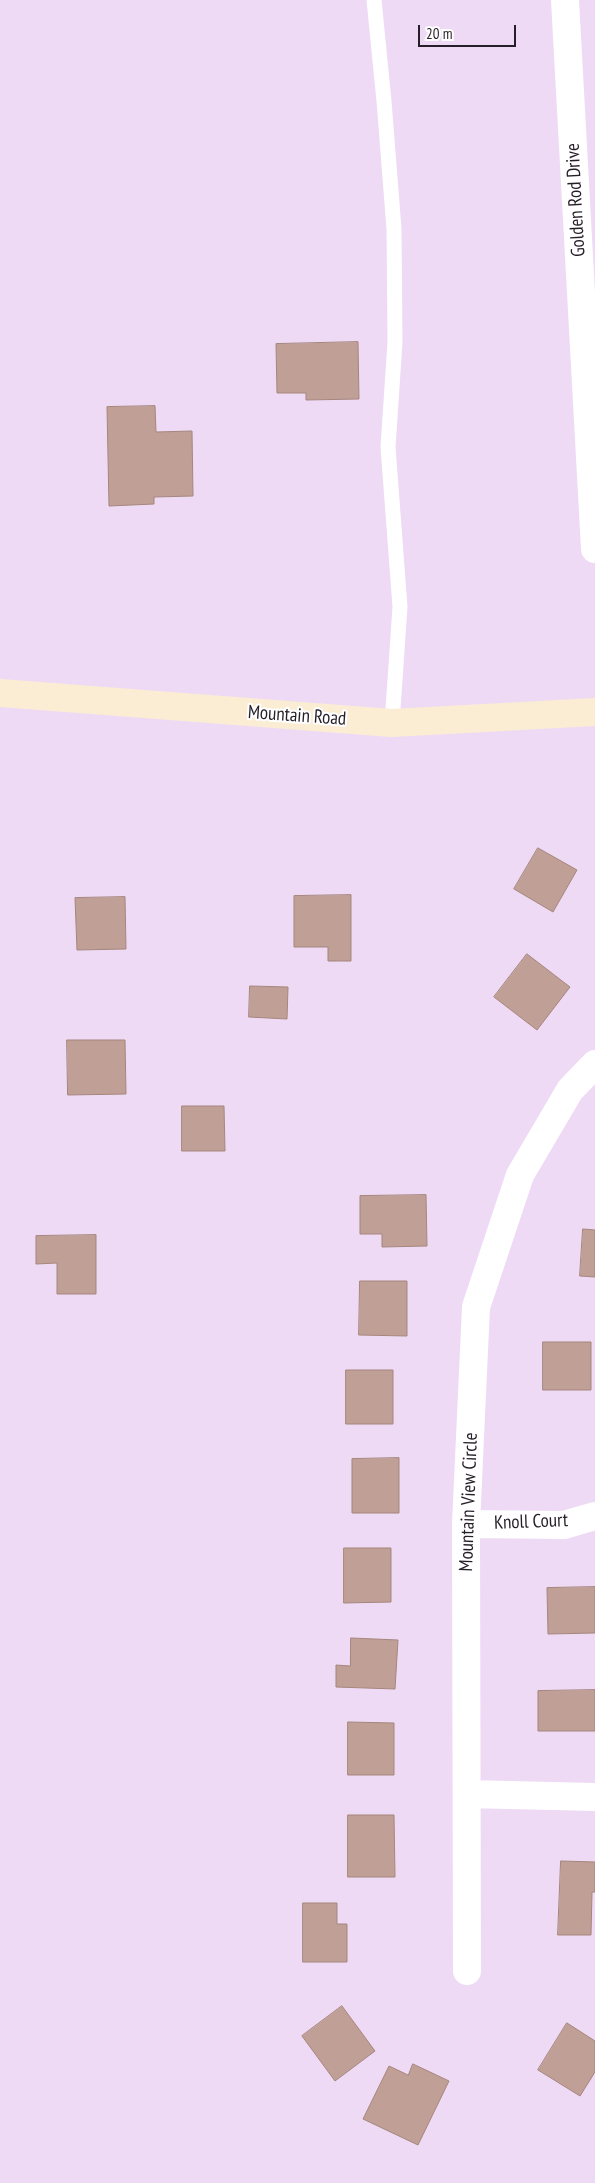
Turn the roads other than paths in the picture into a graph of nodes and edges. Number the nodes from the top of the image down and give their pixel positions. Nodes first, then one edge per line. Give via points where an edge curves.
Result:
1 (374, 0) edge
2 (566, 0) edge
3 (595, 550) edge
4 (0, 693) edge
5 (595, 712) edge
6 (392, 723) junction
7 (595, 1064) edge
8 (595, 1516) edge
9 (466, 1524) junction
10 (468, 1794) junction
11 (595, 1797) edge
12 (467, 1971) dead end

1 - 6 lane via 394,238 396,342 388,447 400,607
2 - 3 street, Golden Rod Drive
4 - 6 main road, Mountain Road
5 - 6 main road, Mountain Road
7 - 9 street, Mountain View Circle via 570,1090 520,1175 476,1307
8 - 9 street, Knoll Court via 564,1525
9 - 10 street, Mountain View Circle
10 - 11 street
10 - 12 street, Mountain View Circle

